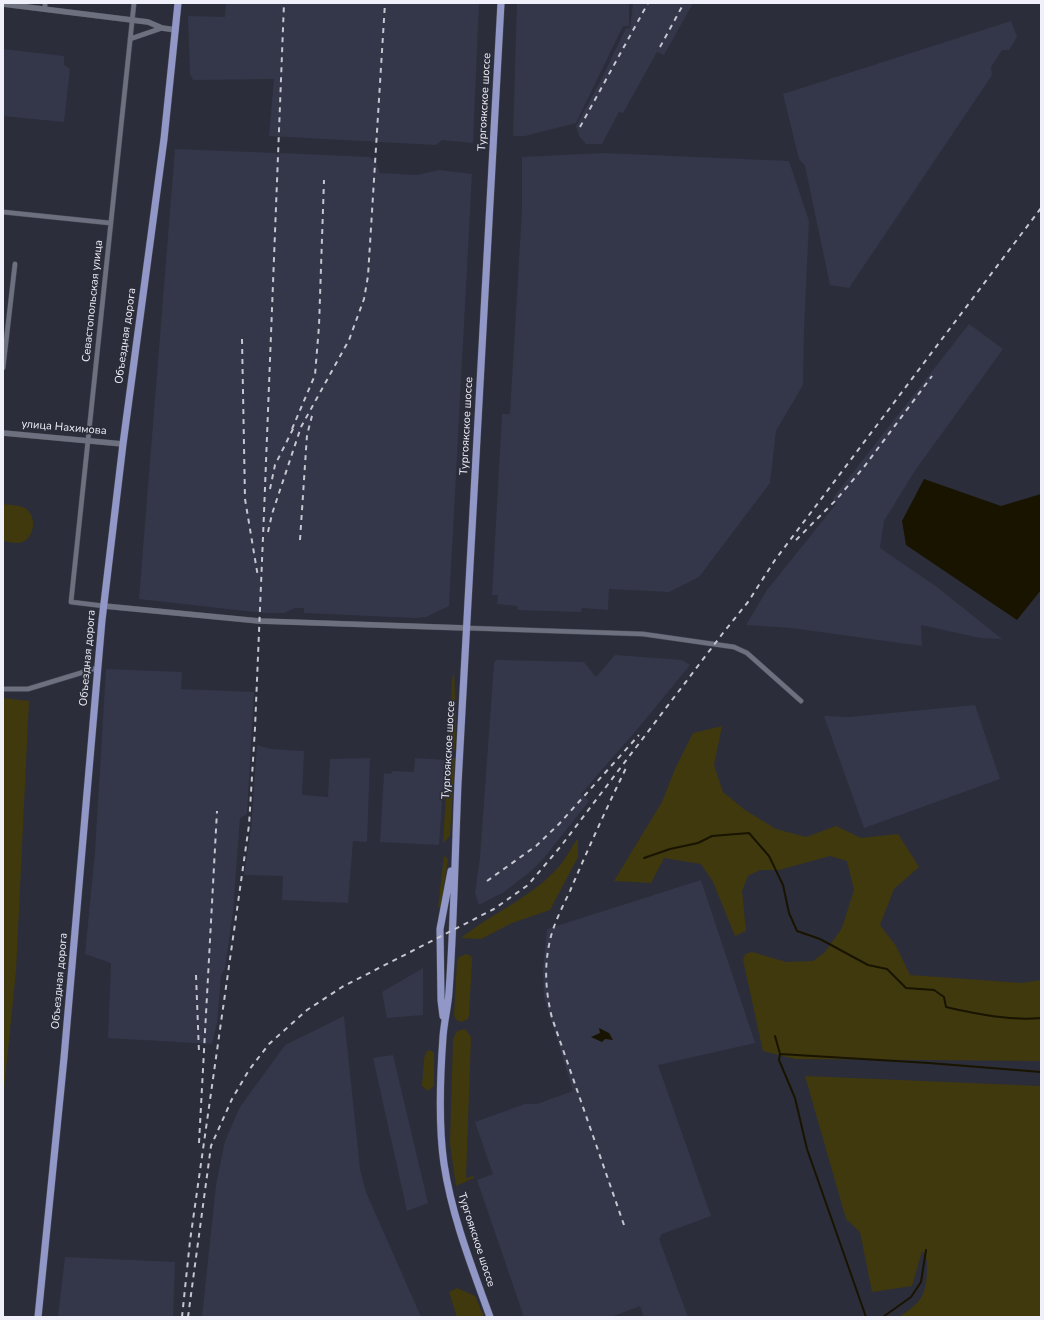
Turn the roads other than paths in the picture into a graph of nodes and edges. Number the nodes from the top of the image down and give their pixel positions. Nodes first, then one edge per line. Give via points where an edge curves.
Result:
1 (134, 3) edge
2 (178, 3) edge
3 (501, 3) edge
4 (3, 4) edge
5 (45, 6) edge
6 (132, 20) junction
7 (162, 28) junction
8 (176, 30) junction
9 (130, 39) junction
10 (3, 212) edge
11 (110, 223) junction
12 (15, 264) dead end
13 (3, 368) edge
14 (3, 432) edge
15 (88, 442) junction
16 (123, 444) junction
17 (104, 606) junction
18 (466, 628) junction
19 (98, 668) junction
20 (3, 689) edge
21 (801, 701) dead end
22 (455, 850) junction
23 (444, 1026) junction
24 (38, 1317) edge
25 (490, 1317) edge

1 - 6 street, Севастопольская улица
2 - 8 main road, Объездная дорога
3 - 18 main road, Тургоякское шоссе
4 - 5 street
5 - 6 street
6 - 7 street via 148,22
6 - 9 street, Севастопольская улица
7 - 8 street
7 - 9 street
8 - 16 main road, Объездная дорога
9 - 11 street, Севастопольская улица
10 - 11 street
11 - 15 street, Севастопольская улица
12 - 13 street
14 - 15 street, улица Нахимова
15 - 16 street, улица Нахимова
15 - 17 street, Севастопольская улица via 71,602
16 - 17 main road, Объездная дорога
17 - 18 street via 259,621
17 - 19 main road, Объездная дорога
18 - 21 street via 643,634 734,647 747,653
18 - 22 main road, Тургоякское шоссе
19 - 20 street via 28,689
19 - 24 main road, Объездная дорога via 64,1058
22 - 23 main road, Тургоякское шоссе via 449,986
22 - 23 main road, Тургоякское шоссе via 440,929
23 - 25 main road, Тургоякское шоссе via 441,1106 444,1163 454,1213

